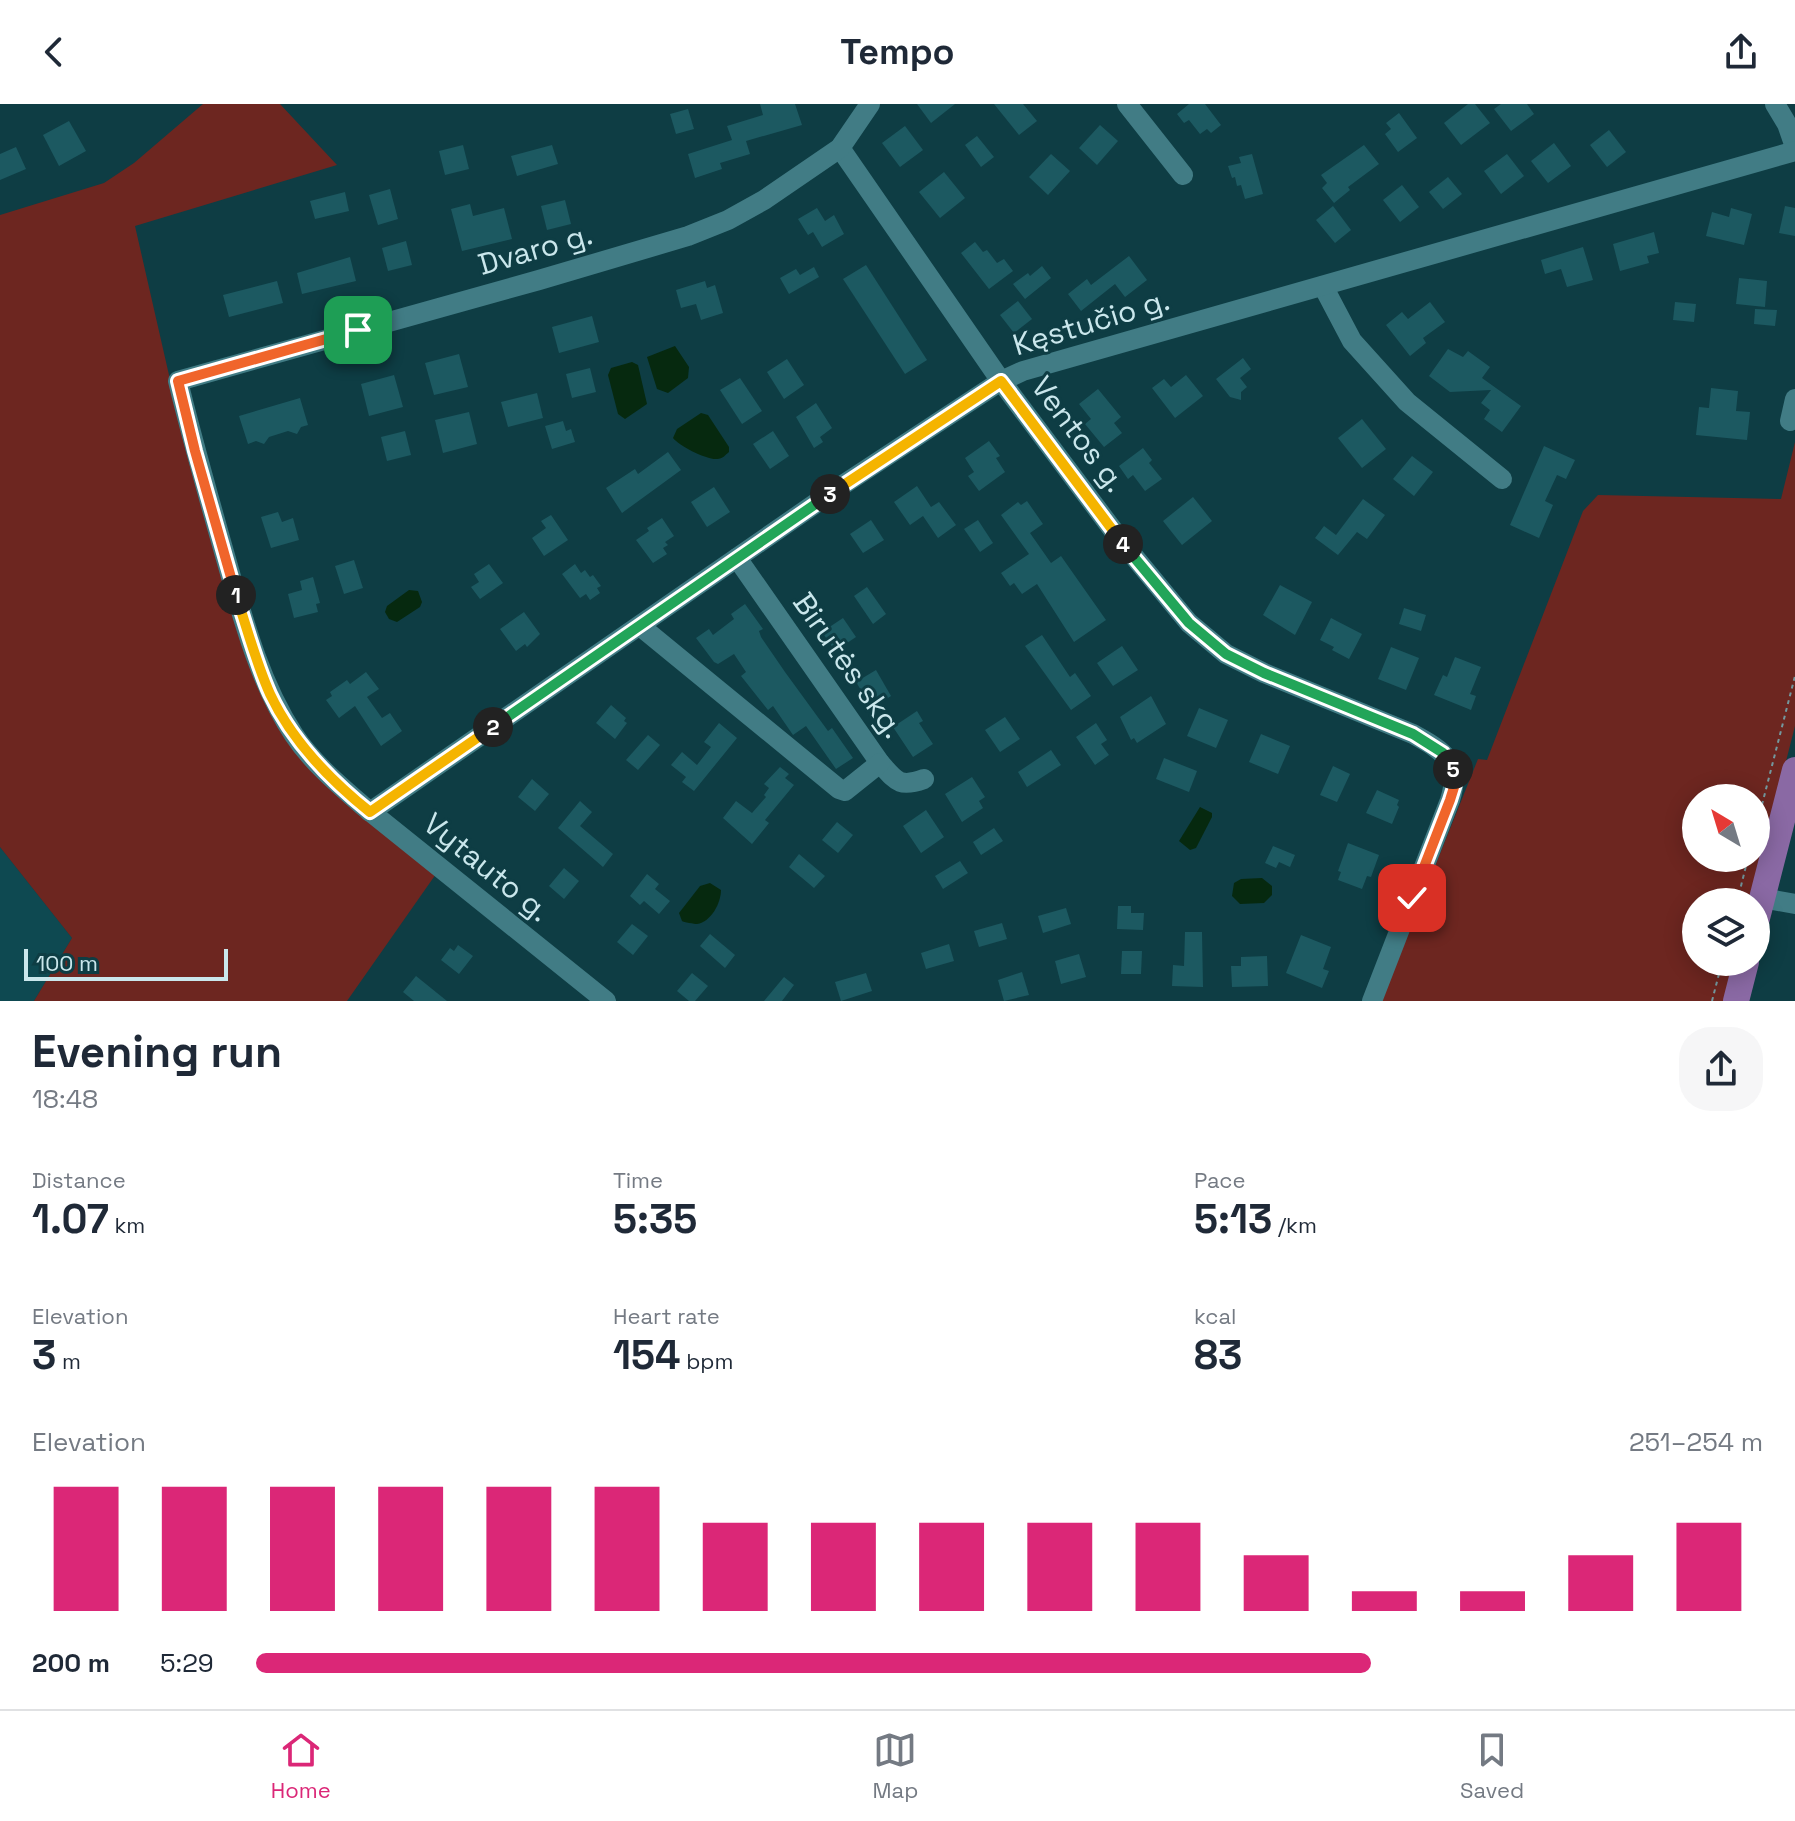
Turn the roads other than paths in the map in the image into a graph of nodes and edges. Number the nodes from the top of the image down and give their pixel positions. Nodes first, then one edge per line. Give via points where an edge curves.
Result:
1 (870, 104) edge
2 (1127, 104) edge
3 (1775, 104) edge
4 (840, 148) junction
5 (1795, 149) edge
6 (1183, 175) dead end
7 (1323, 286) junction
8 (178, 381) joint
9 (1001, 381) junction
10 (1795, 399) edge
11 (1790, 421) dead end
12 (1502, 479) dead end
13 (737, 558) junction
14 (640, 626) junction
15 (880, 763) junction
16 (1795, 770) edge
17 (924, 779) dead end
18 (370, 812) junction
19 (1758, 888) edge
20 (1795, 904) edge
21 (1770, 906) edge
22 (1742, 976) edge
23 (606, 1001) edge
24 (1372, 1001) edge
25 (1736, 1001) edge

1 - 4 street, Dvaro g.
2 - 6 street
3 - 5 street
4 - 8 street, Dvaro g. via 764,200 688,236
4 - 9 street, Ventos g.
5 - 7 street, Kęstučio g.
7 - 9 street, Kęstučio g.
7 - 12 street via 1352,341 1401,395
8 - 18 street, Vytauto g. via 235,590 271,695 296,738
9 - 13 street, Kęstučio g.
9 - 24 street, Ventos g. via 1189,623 1226,654 1413,734 1451,762 1455,784 1450,800
10 - 11 street
13 - 14 street, Kęstučio g.
13 - 15 street, Birutės skg.
14 - 15 street via 839,789 853,787
14 - 18 street, Kęstučio g.
15 - 17 street, Birutės skg. via 908,785
16 - 19 main road
18 - 23 street, Vytauto g.
20 - 21 street
22 - 25 main road

